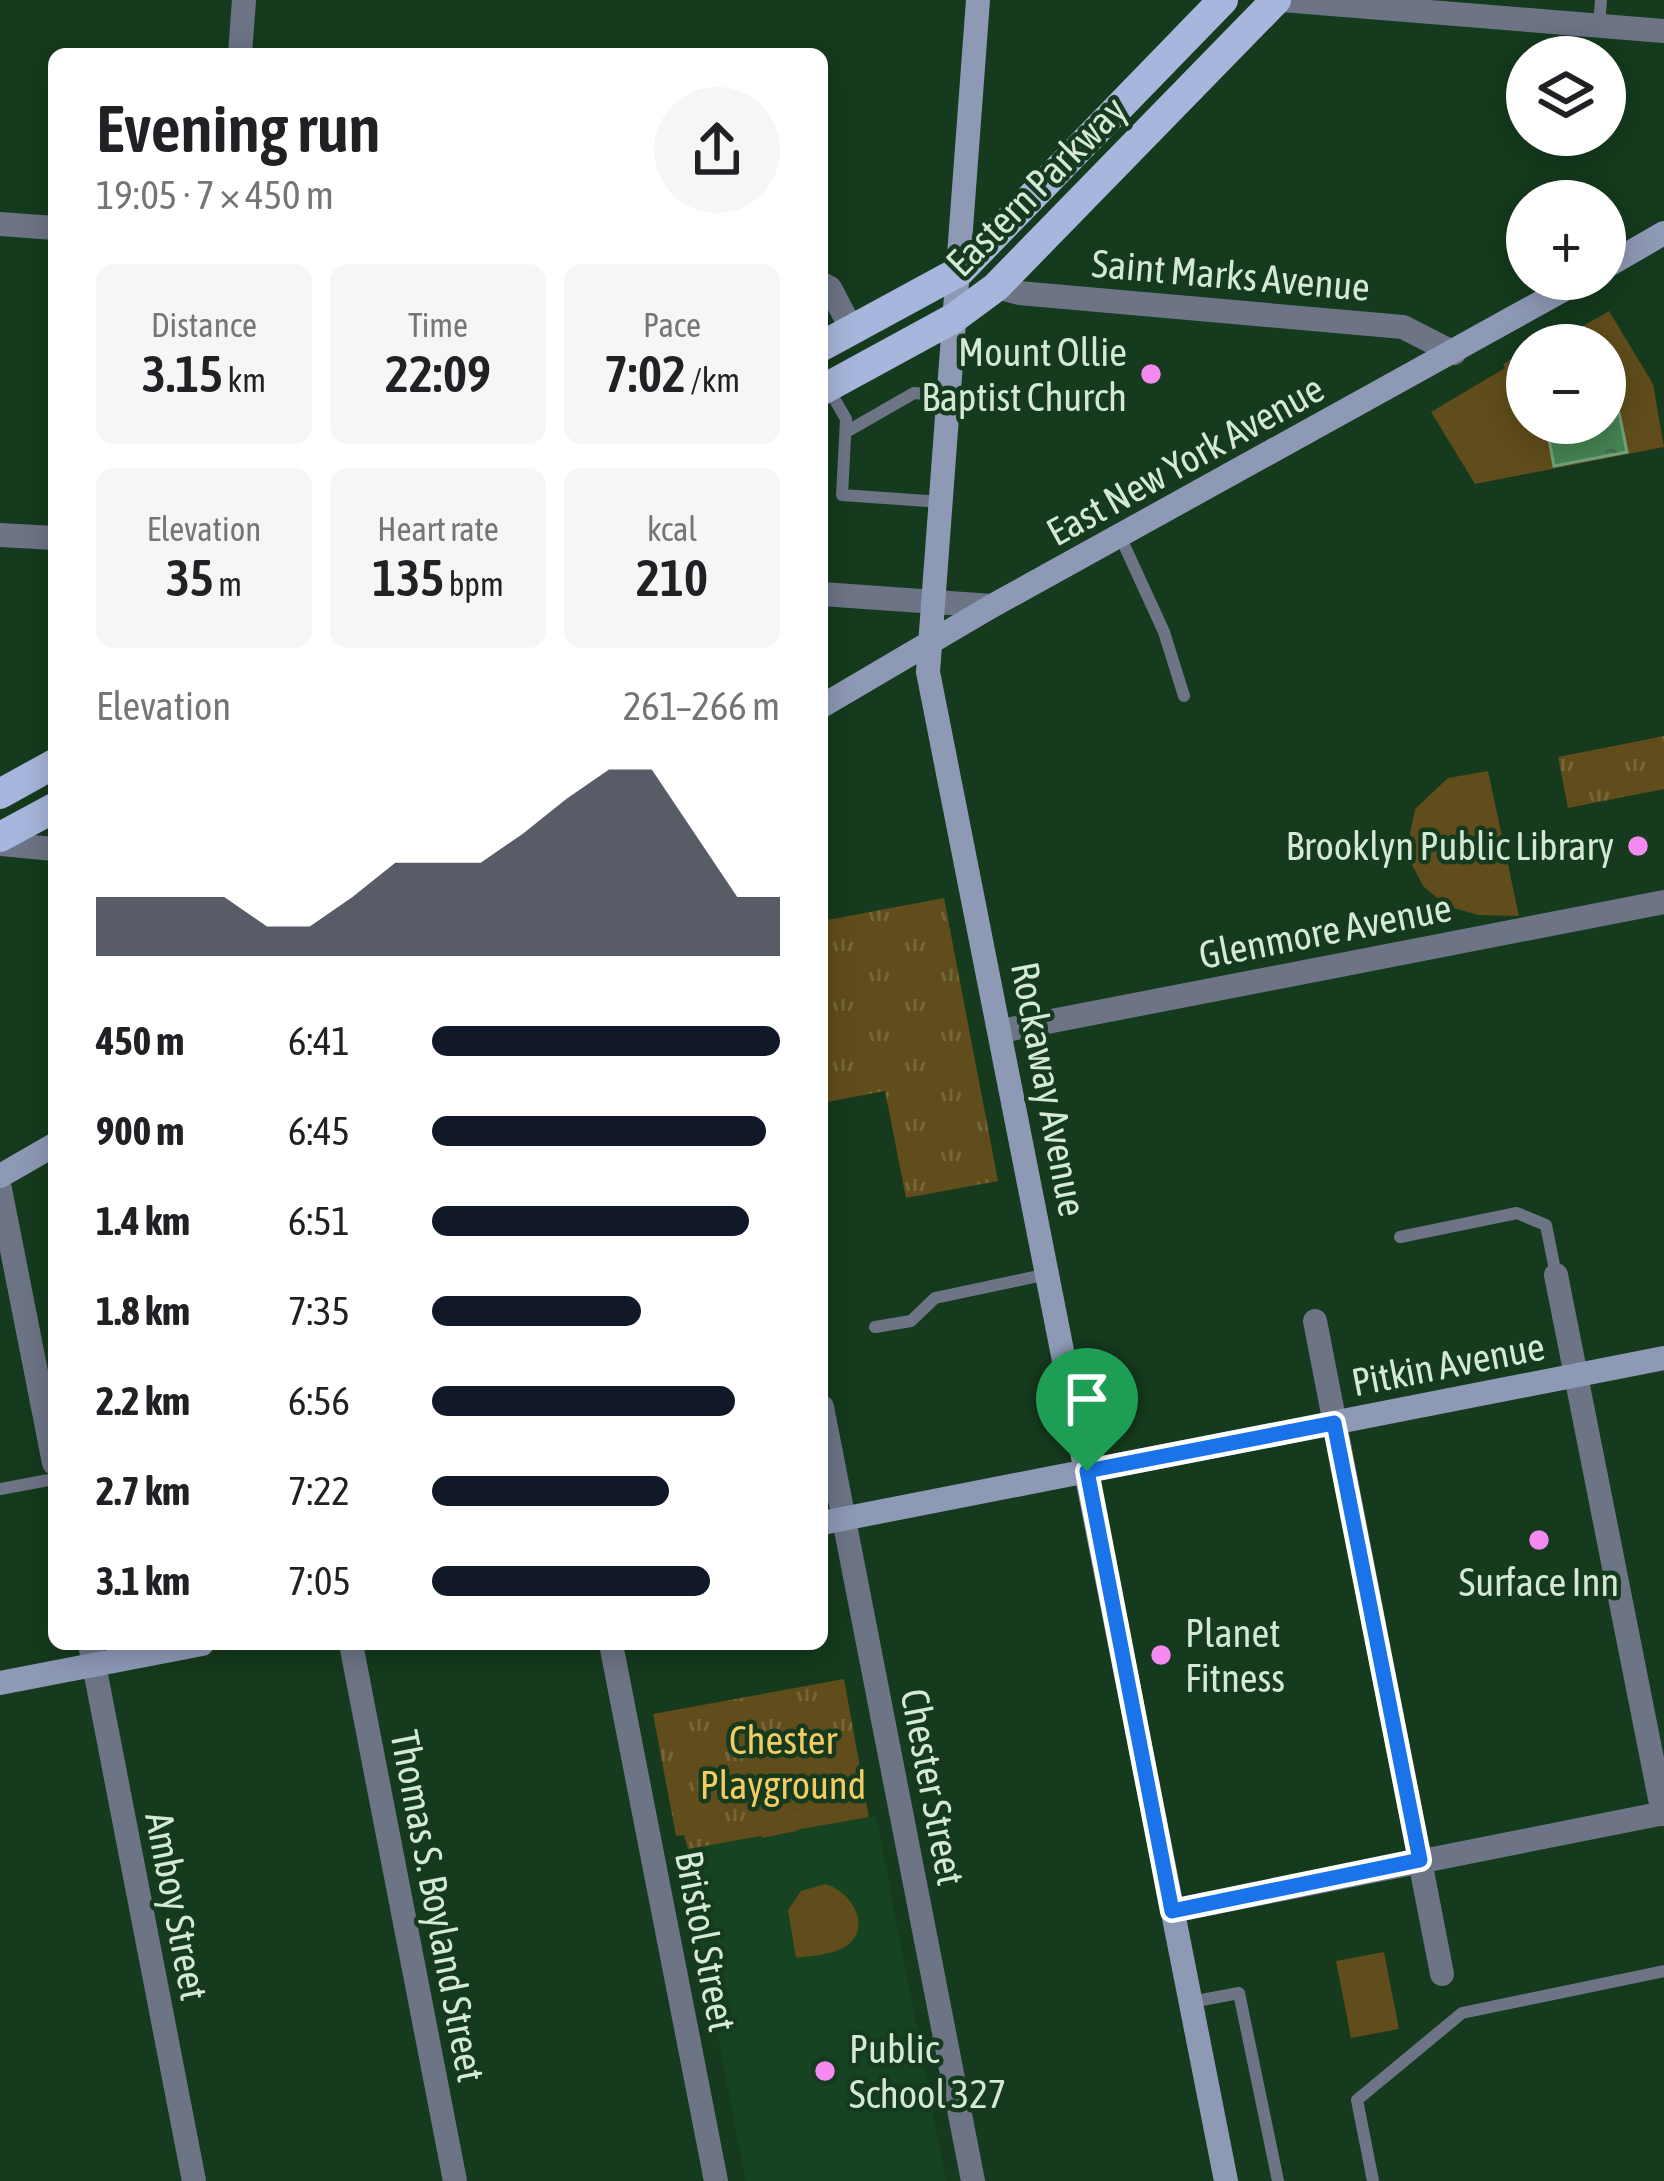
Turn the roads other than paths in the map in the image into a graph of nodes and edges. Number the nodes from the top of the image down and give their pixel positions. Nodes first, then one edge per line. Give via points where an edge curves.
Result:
1 (244, 0) edge
2 (978, 0) edge
3 (1223, 0) edge
4 (1279, 0) edge
5 (1600, 13) edge
6 (1664, 31) edge
7 (240, 48) edge
8 (0, 224) edge
9 (48, 228) edge
10 (1664, 233) edge
11 (1626, 254) edge
12 (959, 271) junction
13 (828, 287) edge
14 (996, 287) junction
15 (1546, 300) edge
16 (954, 318) junction
17 (853, 330) junction
18 (828, 343) edge
19 (1454, 353) junction
20 (828, 386) edge
21 (828, 394) edge
22 (948, 396) junction
23 (846, 432) junction
24 (940, 502) junction
25 (0, 535) edge
26 (1120, 536) junction
27 (48, 538) edge
28 (828, 594) edge
29 (933, 602) junction
30 (992, 606) junction
31 (930, 643) junction
32 (1184, 696) dead end
33 (828, 702) edge
34 (48, 767) edge
35 (0, 794) edge
36 (48, 812) edge
37 (0, 841) edge
38 (48, 848) edge
39 (1664, 902) edge
40 (1001, 1031) junction
41 (48, 1148) edge
42 (0, 1176) edge
43 (0, 1189) edge
44 (1400, 1237) dead end
45 (1048, 1274) junction
46 (1556, 1275) joint
47 (1315, 1322) dead end
48 (875, 1327) dead end
49 (1664, 1358) edge
50 (1576, 1376) junction
51 (1334, 1423) junction
52 (48, 1433) edge
53 (828, 1469) edge
54 (1087, 1471) junction
55 (48, 1480) edge
56 (0, 1489) edge
57 (833, 1521) edge
58 (136, 1650) edge
59 (352, 1650) edge
60 (612, 1650) edge
61 (92, 1654) edge
62 (0, 1683) edge
63 (1663, 1814) edge
64 (1420, 1860) junction
65 (1172, 1911) junction
66 (1664, 1971) edge
67 (1442, 1974) dead end
68 (1191, 2002) junction
69 (194, 2181) edge
70 (455, 2181) edge
71 (716, 2181) edge
72 (973, 2181) edge
73 (1226, 2181) edge
74 (1278, 2181) edge
75 (1373, 2181) edge

1 - 7 street
2 - 12 street, Rockaway Avenue
3 - 12 main road, Eastern Parkway
4 - 5 street
4 - 14 main road, Eastern Parkway
5 - 6 street
8 - 9 street
10 - 11 street
12 - 16 street, Rockaway Avenue
12 - 17 main road, Eastern Parkway
13 - 17 street
14 - 16 main road, Eastern Parkway
14 - 19 street, Saint Marks Avenue via 1403,327
15 - 19 street, East New York Avenue
16 - 20 main road, Eastern Parkway
16 - 22 street, Rockaway Avenue
17 - 18 main road, Eastern Parkway
19 - 26 street, East New York Avenue
21 - 23 lane
22 - 23 lane via 914,393
22 - 24 street, Rockaway Avenue
23 - 24 lane via 842,495
24 - 29 street, Rockaway Avenue
25 - 27 street
26 - 30 street, East New York Avenue
26 - 32 lane
28 - 29 street
29 - 30 street
29 - 31 street, Rockaway Avenue
30 - 31 street, East New York Avenue
31 - 33 street, East New York Avenue
31 - 40 street, Rockaway Avenue via 928,672
34 - 35 main road
36 - 37 main road
37 - 38 street
39 - 40 street, Glenmore Avenue
40 - 45 street, Rockaway Avenue
41 - 42 street
43 - 52 street
44 - 46 lane via 1517,1214 1546,1225
45 - 48 lane via 935,1298 911,1321
45 - 54 street, Rockaway Avenue
46 - 50 street
47 - 51 street
49 - 50 street, Pitkin Avenue
50 - 51 street, Pitkin Avenue
50 - 63 street
51 - 54 street, Pitkin Avenue
51 - 64 street
53 - 57 street, Chester Street
54 - 57 street, Pitkin Avenue
54 - 65 street, Rockaway Avenue
55 - 56 lane
57 - 72 street, Chester Street
58 - 61 street
59 - 70 street, Thomas S. Boyland Street
60 - 71 street, Bristol Street
61 - 62 street
61 - 69 street, Amboy Street
63 - 64 street
64 - 65 street
64 - 67 street
65 - 68 street, Rockaway Avenue
66 - 75 lane via 1462,2013 1357,2100
68 - 73 street, Rockaway Avenue
68 - 74 lane via 1239,1993

